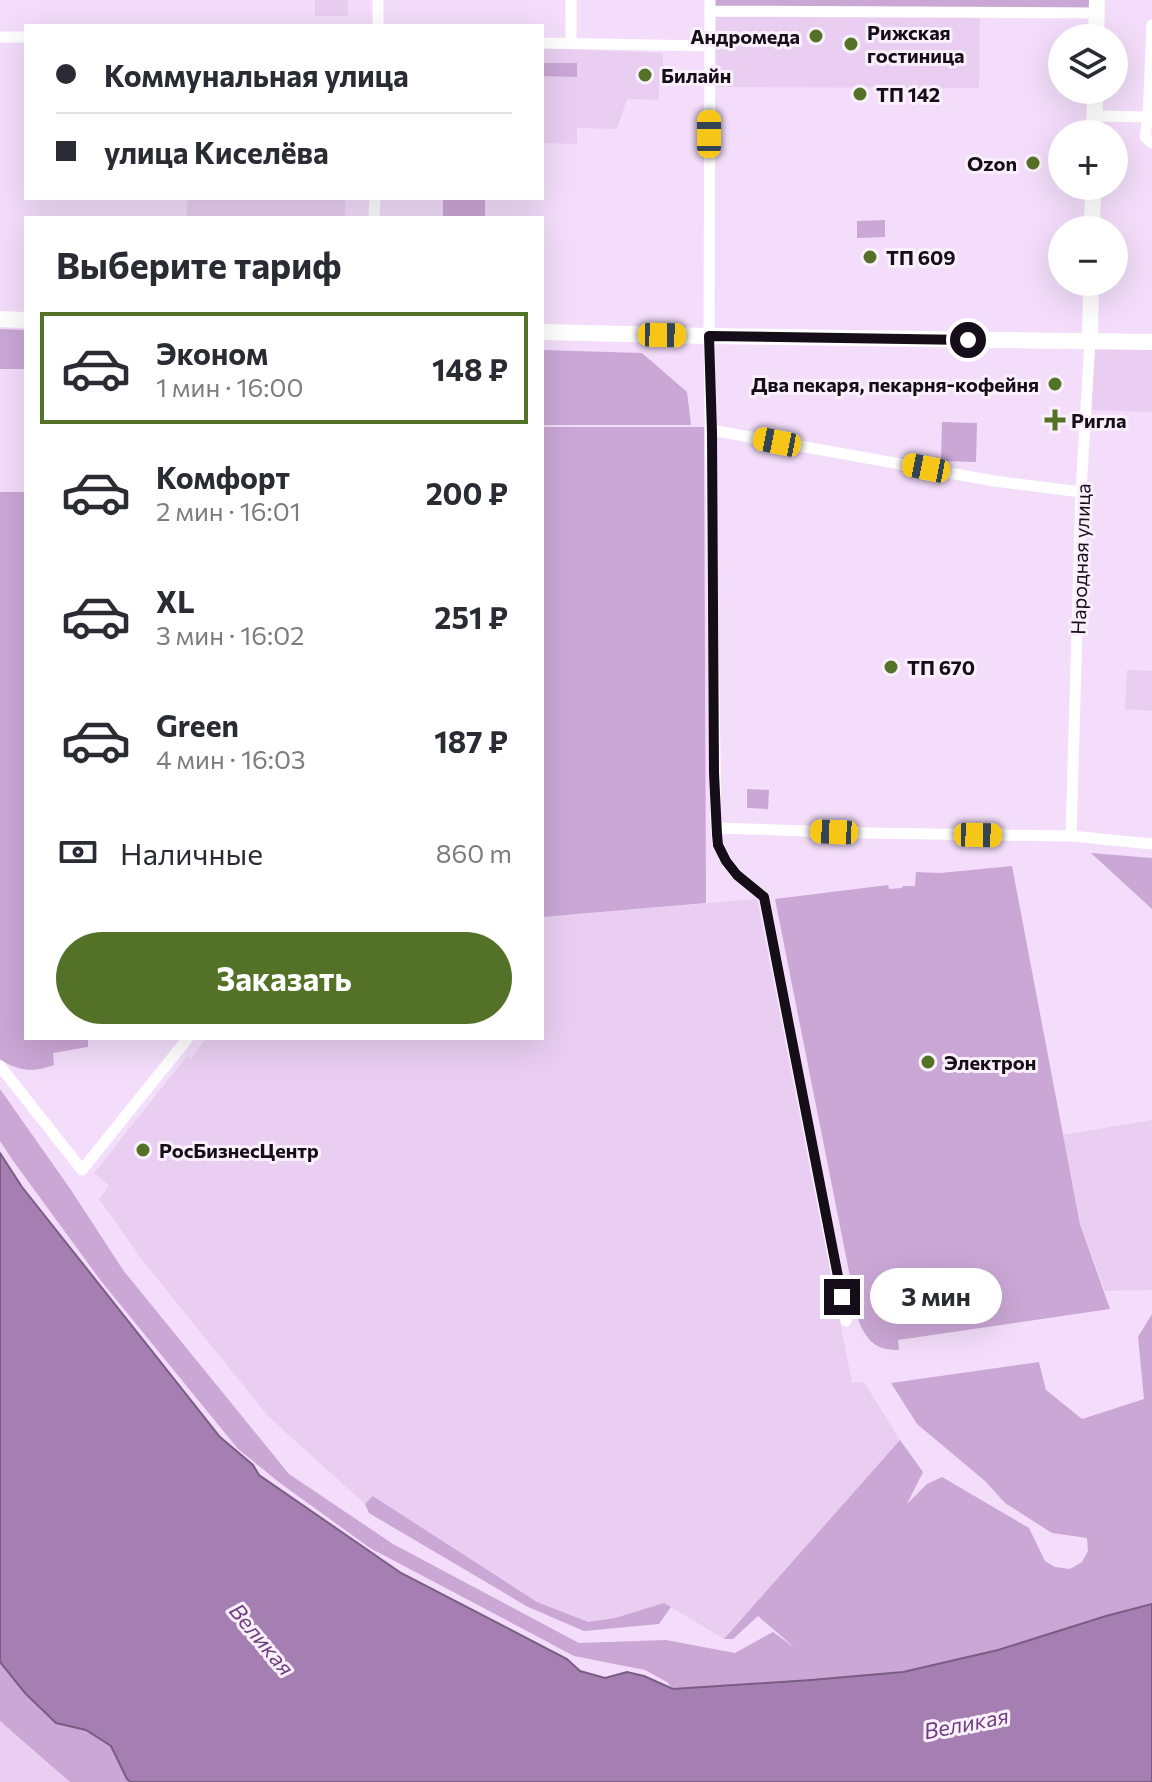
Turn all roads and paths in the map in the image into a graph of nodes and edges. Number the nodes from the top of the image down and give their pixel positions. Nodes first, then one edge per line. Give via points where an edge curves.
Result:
1 (378, 0) edge
2 (571, 0) edge
3 (710, 5) edge
4 (1097, 6) edge
5 (378, 24) edge
6 (1152, 25) edge
7 (0, 37) edge
8 (24, 37) edge
9 (544, 43) edge
10 (571, 43) junction
11 (709, 46) junction
12 (1095, 104) edge
13 (1095, 116) junction
14 (1150, 117) edge
15 (1095, 120) edge
16 (1152, 143) edge
17 (1091, 296) edge
18 (0, 319) edge
19 (24, 320) edge
20 (544, 332) edge
21 (709, 336) junction
22 (1090, 341) junction
23 (1152, 342) edge
24 (711, 430) junction
25 (1081, 492) junction
26 (716, 828) junction
27 (1071, 836) junction
28 (1152, 844) edge
29 (186, 1040) edge
30 (0, 1066) edge
31 (846, 1321) dead end

1 - 5 street
2 - 10 street
3 - 4 street
3 - 11 street
6 - 14 street
7 - 8 street
9 - 10 street
10 - 11 street
11 - 21 street
12 - 13 main road
13 - 14 street
13 - 15 main road
14 - 16 street via 1145,137
17 - 22 main road, Народная улица
18 - 19 main road
20 - 21 main road
21 - 22 main road
21 - 24 street
22 - 23 main road
22 - 25 street, Народная улица
24 - 25 street
24 - 26 street
25 - 27 street, Народная улица
26 - 27 street
26 - 31 street via 726,861 764,897
27 - 28 street
29 - 30 street via 82,1170

